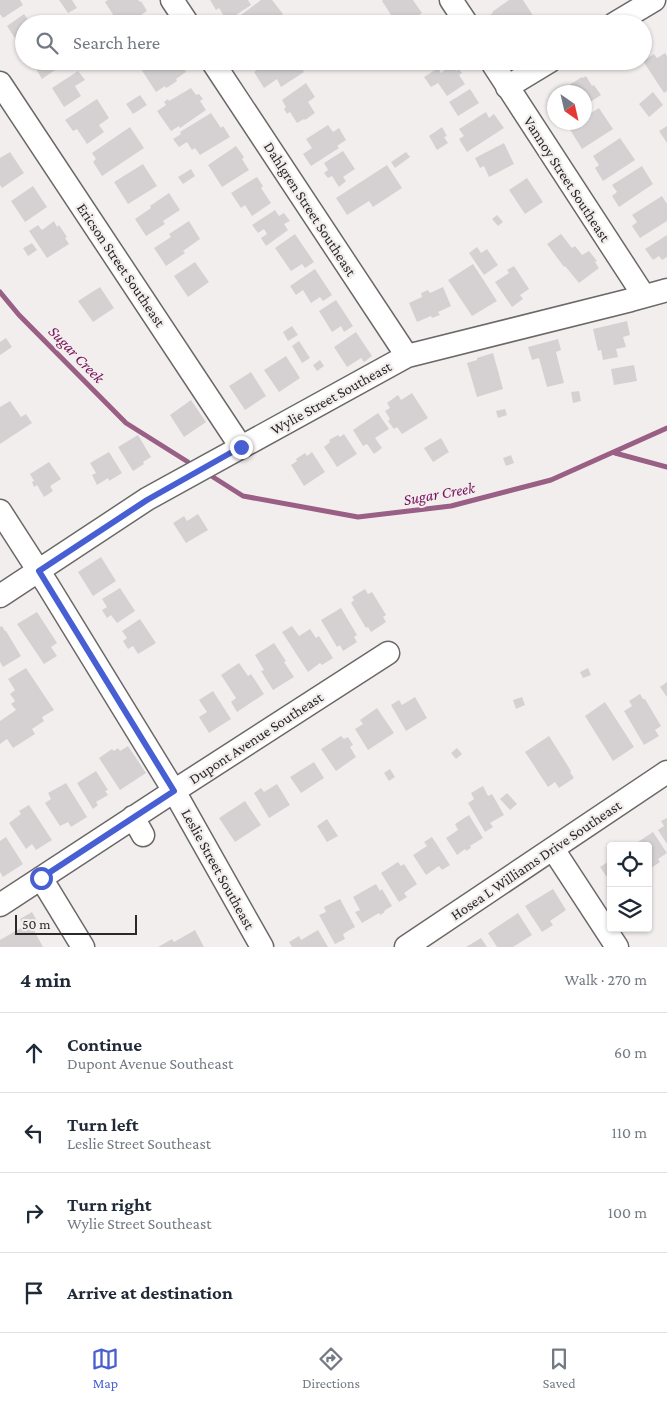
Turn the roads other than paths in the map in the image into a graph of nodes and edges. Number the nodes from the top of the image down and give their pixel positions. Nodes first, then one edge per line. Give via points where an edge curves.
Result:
1 (172, 0) edge
2 (451, 0) edge
3 (654, 0) edge
4 (182, 15) edge
5 (460, 15) edge
6 (629, 15) edge
7 (218, 70) edge
8 (497, 70) edge
9 (535, 70) edge
10 (0, 83) edge
11 (507, 87) junction
12 (667, 290) edge
13 (644, 296) junction
14 (407, 356) junction
15 (241, 447) junction
16 (0, 510) edge
17 (39, 571) junction
18 (0, 596) edge
19 (388, 653) dead end
20 (667, 772) edge
21 (174, 791) junction
22 (553, 849) junction
23 (41, 878) junction
24 (0, 906) edge
25 (83, 947) edge
26 (262, 947) edge
27 (406, 947) edge
28 (617, 947) edge

1 - 4 street
2 - 5 street
3 - 6 street
7 - 14 street, Dahlgren Street Southeast
8 - 11 street, Vannoy Street Southeast
9 - 11 street
10 - 15 street, Ericson Street Southeast
11 - 13 street, Vannoy Street Southeast
12 - 13 street, Wylie Street Southeast
13 - 14 street, Wylie Street Southeast
14 - 15 street, Wylie Street Southeast
15 - 17 street, Wylie Street Southeast via 147,500
16 - 17 street, Leslie Street Southeast
17 - 18 street, Wylie Street Southeast
17 - 21 street, Leslie Street Southeast
19 - 21 street, Dupont Avenue Southeast
20 - 22 street, Hosea L Williams Drive Southeast
21 - 23 street, Dupont Avenue Southeast via 138,826
21 - 26 street, Leslie Street Southeast
22 - 27 street, Hosea L Williams Drive Southeast
22 - 28 street
23 - 24 street, Dupont Avenue Southeast
23 - 25 street

